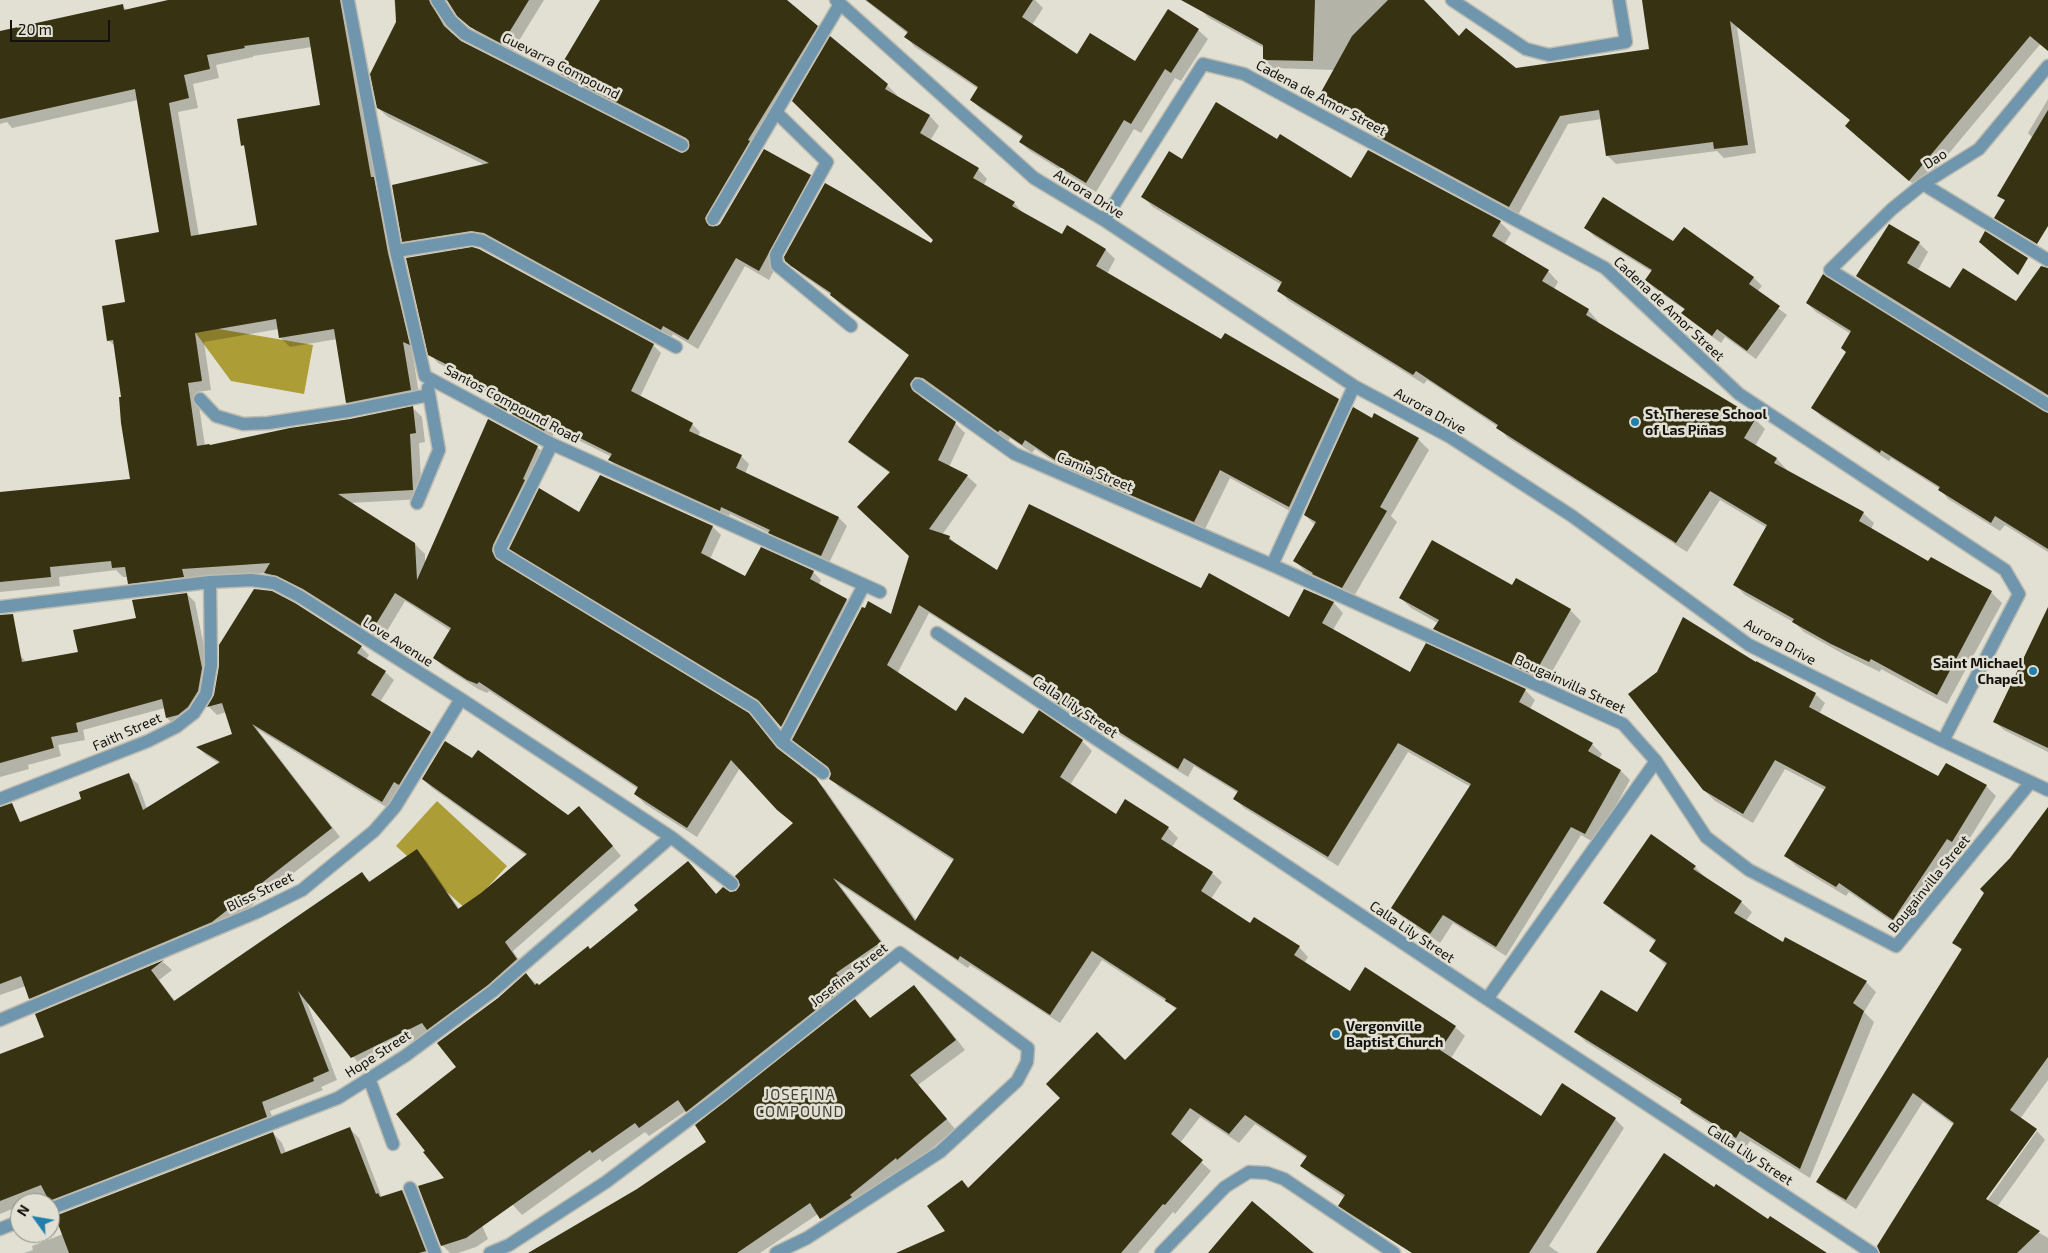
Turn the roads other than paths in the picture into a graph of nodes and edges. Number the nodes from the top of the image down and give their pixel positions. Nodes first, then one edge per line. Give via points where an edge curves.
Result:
1 (348, 0) edge
2 (437, 0) edge
3 (1452, 0) edge
4 (1619, 0) edge
5 (838, 2) edge
6 (2048, 66) edge
7 (776, 112) junction
8 (682, 146) dead end
9 (1923, 184) junction
10 (714, 219) dead end
11 (1104, 220) junction
12 (396, 252) junction
13 (2048, 260) edge
14 (851, 326) dead end
15 (676, 347) dead end
16 (425, 376) junction
17 (918, 385) dead end
18 (1354, 386) junction
19 (429, 395) junction
20 (200, 399) dead end
21 (2048, 405) edge
22 (552, 444) junction
23 (416, 503) dead end
24 (1272, 565) junction
25 (210, 582) junction
26 (864, 585) junction
27 (880, 592) dead end
28 (0, 607) edge
29 (937, 633) dead end
30 (461, 699) junction
31 (782, 742) junction
32 (1943, 742) junction
33 (1656, 761) junction
34 (823, 773) dead end
35 (2030, 783) junction
36 (2048, 790) edge
37 (0, 799) edge
38 (671, 837) junction
39 (732, 884) dead end
40 (1487, 999) junction
41 (0, 1020) edge
42 (369, 1078) junction
43 (393, 1144) dead end
44 (410, 1188) dead end
45 (60, 1205) edge
46 (512, 1249) edge
47 (435, 1253) edge
48 (490, 1253) edge
49 (776, 1253) edge
50 (1161, 1253) edge
51 (1394, 1253) edge
52 (1872, 1253) edge

1 - 12 street, Santos Compound Road
2 - 8 street, Guevarra Compound via 465,34
3 - 4 street via 1526,49 1548,55 1626,42
5 - 7 street
5 - 11 street, Aurora Drive via 1034,178
6 - 9 street, Dao via 1979,149
7 - 10 street
7 - 14 street via 827,162 776,256 777,265
9 - 13 street
9 - 21 street, Dao via 1892,209 1830,270
11 - 18 street, Aurora Drive
11 - 32 street, Cadena de Amor Street via 1203,64 1244,74 1605,268 1739,394 2005,570 2019,594
12 - 15 street via 472,239 482,241
12 - 16 street, Santos Compound Road
16 - 19 street
16 - 22 street, Santos Compound Road
17 - 24 street, Camia Street via 1015,454
18 - 24 street
18 - 32 street, Aurora Drive via 1450,437 1572,516 1749,645
19 - 20 street via 348,411 243,424 216,416
19 - 23 street via 439,450
22 - 26 street, Santos Compound Road
22 - 31 street via 500,549 501,553 754,707
24 - 33 street, Bougainvilla Street via 1623,724
25 - 28 street, Love Avenue
25 - 30 street, Love Avenue via 251,580 274,583
25 - 37 street, Faith Street via 211,665 206,694 194,713 176,727 148,741
26 - 27 street, Santos Compound Road
26 - 31 street
29 - 40 street, Calla Lily Street
30 - 38 street, Love Avenue
30 - 41 street, Bliss Street via 395,807 374,830 302,890
31 - 34 street
32 - 35 street, Aurora Drive
33 - 35 street, Bougainvilla Street via 1706,836 1749,870 1896,946
33 - 40 street
35 - 36 street, Aurora Drive
38 - 39 street, Love Avenue
38 - 42 street, Hope Street via 492,991 405,1056
40 - 52 street, Calla Lily Street
42 - 43 street
42 - 45 street, Hope Street via 338,1098
44 - 47 street
46 - 48 street, Josefina Street
46 - 49 street, Josefina Street via 723,1094 900,953 1028,1048 1027,1062 1017,1081 940,1152 808,1238
50 - 51 street via 1225,1186 1249,1172 1267,1173 1284,1179

